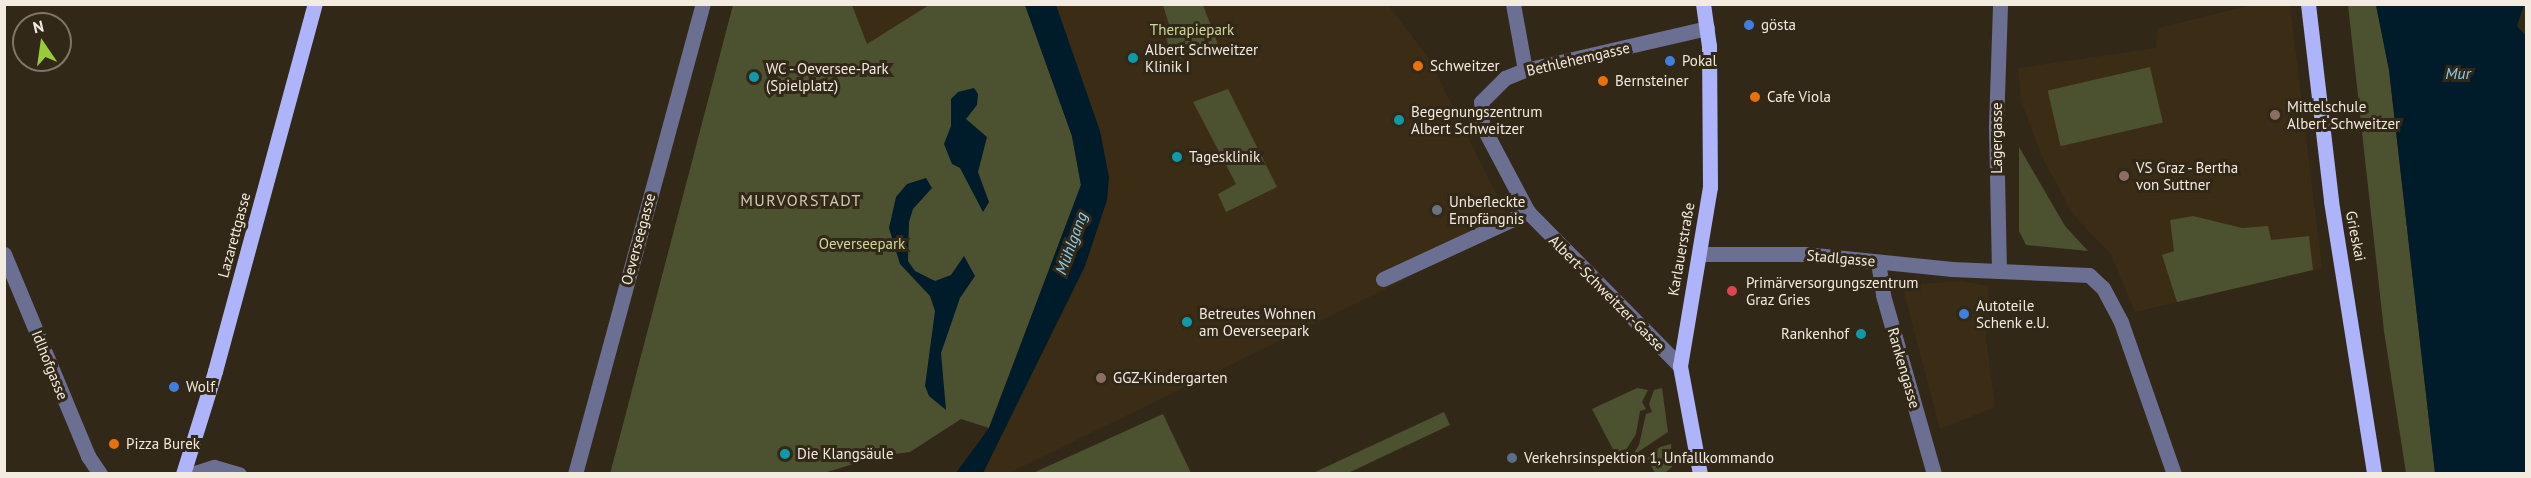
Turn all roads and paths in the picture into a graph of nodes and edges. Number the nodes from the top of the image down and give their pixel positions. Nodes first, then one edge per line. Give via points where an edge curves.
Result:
1 (315, 4) edge
2 (703, 4) edge
3 (1513, 4) edge
4 (1703, 4) edge
5 (2001, 4) edge
6 (2308, 4) edge
7 (1707, 28) junction
8 (1525, 70) junction
9 (1482, 125) joint
10 (1528, 212) junction
11 (4, 254) edge
12 (1701, 254) junction
13 (1878, 262) junction
14 (1999, 271) junction
15 (1383, 279) dead end
16 (1680, 366) junction
17 (100, 474) edge
18 (183, 474) edge
19 (192, 474) edge
20 (239, 474) edge
21 (576, 474) edge
22 (1700, 474) edge
23 (1934, 474) edge
24 (2174, 474) edge
25 (2374, 474) edge

1 - 18 main road, Lazarettgasse
2 - 21 street, Oeverseegasse
3 - 8 street
4 - 7 main road, Karlauerstraße
5 - 14 street, Lagergasse via 1996,126
6 - 25 main road, Grieskai via 2331,201
7 - 8 street, Bethlehemgasse
7 - 12 main road, Karlauerstraße via 1711,144
8 - 9 street, Bethlehemgasse via 1505,78 1481,102
9 - 10 street, Albert-Schweitzer-Gasse
10 - 15 street
10 - 16 street, Albert-Schweitzer-Gasse
11 - 17 street, Idlhofgasse via 88,456
12 - 13 street, Stadlgasse via 1805,254
12 - 16 main road, Karlauerstraße via 1685,320
13 - 14 street, Stadlgasse
13 - 23 street, Rankengasse via 1883,296
14 - 24 street, Stadlgasse via 2089,275 2103,288 2121,322
16 - 22 main road, Karlauerstraße
19 - 20 street via 214,467

